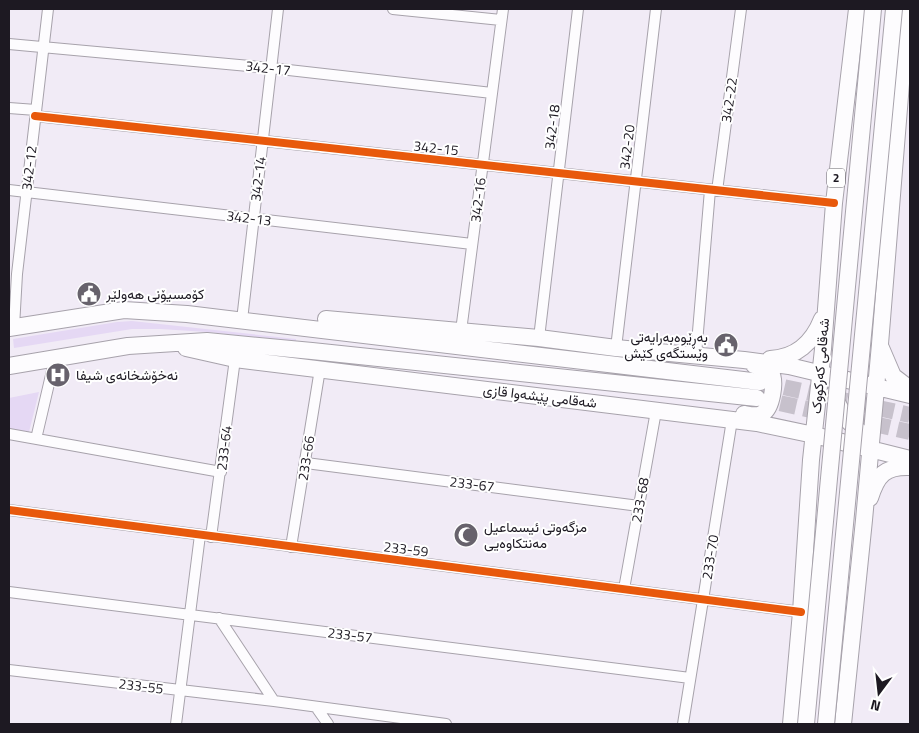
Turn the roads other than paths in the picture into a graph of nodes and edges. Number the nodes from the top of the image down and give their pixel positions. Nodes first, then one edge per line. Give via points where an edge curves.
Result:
1 (48, 9) edge
2 (278, 9) edge
3 (393, 9) edge
4 (503, 9) edge
5 (578, 9) edge
6 (656, 9) edge
7 (742, 9) edge
8 (857, 9) edge
9 (873, 9) edge
10 (894, 9) edge
11 (907, 9) edge
12 (501, 20) junction
13 (9, 44) edge
14 (44, 47) junction
15 (907, 49) edge
16 (271, 68) junction
17 (492, 93) junction
18 (9, 108) edge
19 (36, 113) junction
20 (263, 142) junction
21 (482, 166) junction
22 (559, 174) junction
23 (635, 182) junction
24 (9, 190) edge
25 (713, 190) junction
26 (26, 192) junction
27 (834, 203) junction
28 (254, 219) junction
29 (472, 244) junction
30 (13, 274) edge
31 (828, 284) junction
32 (885, 286) junction
33 (826, 310) junction
34 (242, 320) junction
35 (11, 328) edge
36 (461, 331) junction
37 (539, 338) junction
38 (167, 344) junction
39 (880, 344) junction
40 (616, 348) junction
41 (696, 354) junction
42 (55, 358) junction
43 (725, 358) junction
44 (235, 359) junction
45 (744, 360) junction
46 (9, 366) edge
47 (320, 369) junction
48 (824, 380) junction
49 (872, 390) junction
50 (910, 393) edge
51 (845, 411) junction
52 (662, 412) junction
53 (732, 420) junction
54 (778, 427) junction
55 (817, 432) junction
56 (9, 434) edge
57 (36, 439) junction
58 (865, 442) junction
59 (904, 457) edge
60 (811, 460) junction
61 (306, 463) junction
62 (910, 468) edge
63 (221, 472) junction
64 (639, 506) junction
65 (9, 510) edge
66 (864, 520) junction
67 (807, 523) junction
68 (200, 536) junction
69 (211, 537) junction
70 (291, 547) junction
71 (860, 554) junction
72 (624, 590) junction
73 (9, 592) edge
74 (703, 600) junction
75 (801, 612) junction
76 (190, 615) junction
77 (219, 618) junction
78 (9, 670) edge
79 (690, 678) junction
80 (180, 691) junction
81 (274, 701) junction
82 (316, 708) junction
83 (176, 724) edge
84 (328, 724) edge
85 (446, 724) edge
86 (683, 724) edge
87 (790, 724) edge
88 (806, 724) edge
89 (826, 724) edge
90 (843, 724) edge

1 - 14 street, 342-12
2 - 16 street, 342-14
3 - 12 street
4 - 12 street, 342-16
5 - 22 street, 342-18
6 - 23 street, 342-20
7 - 25 street, 342-22
8 - 27 highway, شەقامی کەرکووک / 2
9 - 88 highway, شەقامی کەرکووک, bridge
10 - 89 highway, bridge
11 - 15 highway
12 - 17 street, 342-16
13 - 14 street, 342-17
14 - 16 street, 342-17
14 - 19 street, 342-12
15 - 32 highway
16 - 17 street, 342-17
16 - 20 street, 342-14
17 - 21 street, 342-16
18 - 19 street, 342-15
19 - 20 street, 342-15
19 - 26 street, 342-12
20 - 21 street, 342-15
20 - 28 street, 342-14
21 - 22 street, 342-15
21 - 29 street, 342-16
22 - 23 street, 342-15
22 - 37 street, 342-18
23 - 25 street, 342-15
23 - 40 street, 342-20
24 - 26 street, 342-13
25 - 27 street, 342-15
25 - 41 street, 342-22
26 - 28 street, 342-13
26 - 30 street, 342-12
27 - 31 highway, شەقامی کەرکووک / 2
28 - 29 street, 342-13
28 - 34 street, 342-14
29 - 36 street, 342-16
30 - 35 street, 342-12
31 - 32 highway via 827,296 834,314 853,324 864,323 877,313
31 - 33 highway, شەقامی کەرکووک / 2
32 - 39 highway
33 - 45 highway via 812,337 795,353 784,358
33 - 48 highway, شەقامی کەرکووک / 2
34 - 35 highway, شەقامی پێشەوا قازی via 124,310
34 - 36 highway, شەقامی پێشەوا قازی via 298,316
34 - 38 highway, شەقامی پێشەوا قازی via 759,390 207,341
36 - 37 highway, شەقامی پێشەوا قازی
37 - 40 highway, شەقامی پێشەوا قازی
38 - 42 highway, شەقامی پێشەوا قازی via 128,346
38 - 44 highway, شەقامی پێشەوا قازی
39 - 49 highway
39 - 50 highway via 893,376
40 - 41 highway, شەقامی پێشەوا قازی
41 - 43 highway, شەقامی پێشەوا قازی
42 - 46 highway, شەقامی پێشەوا قازی
42 - 57 street
43 - 45 highway, شەقامی پێشەوا قازی
43 - 52 highway via 764,367 770,372 773,384 767,410 758,415
44 - 47 highway, شەقامی پێشەوا قازی
44 - 63 street, 233-64
45 - 48 highway, شەقامی پێشەوا قازی via 781,365
47 - 52 highway, شەقامی پێشەوا قازی
47 - 61 street, 233-66
48 - 49 highway, شەقامی پێشەوا قازی
48 - 51 highway, 2
48 - 55 highway, شەقامی کەرکووک
49 - 50 highway, شەقامی پێشەوا قازی
49 - 51 highway via 855,400
49 - 58 highway
51 - 55 highway
51 - 58 highway
52 - 53 highway, شەقامی پێشەوا قازی
52 - 64 street, 233-68
53 - 54 highway, شەقامی پێشەوا قازی
53 - 74 street, 233-70
54 - 55 highway via 798,427
54 - 60 highway via 797,434 805,442
55 - 58 highway
55 - 60 highway
56 - 57 street
57 - 63 street
58 - 59 highway
58 - 66 highway
60 - 67 highway
61 - 64 street, 233-67
61 - 70 street, 233-66
62 - 66 highway via 890,469 881,475 875,483
63 - 69 street, 233-64
64 - 72 street, 233-68
65 - 68 street, 233-59
66 - 71 highway
67 - 71 highway via 812,510 824,501 833,499 848,503 859,519
67 - 75 highway
68 - 69 street, 233-59
68 - 76 street
69 - 70 street, 233-59
70 - 72 street, 233-59
71 - 90 highway
72 - 74 street, 233-59
73 - 76 street, 233-57
74 - 75 street, 233-59
74 - 79 street, 233-70
75 - 87 highway
76 - 77 street, 233-57
76 - 80 street
77 - 79 street, 233-57
77 - 81 street
78 - 80 street, 233-55
79 - 86 street, 233-70
80 - 81 street, 233-55
80 - 83 street
81 - 82 street, 233-55
82 - 84 street
82 - 85 street, 233-55

